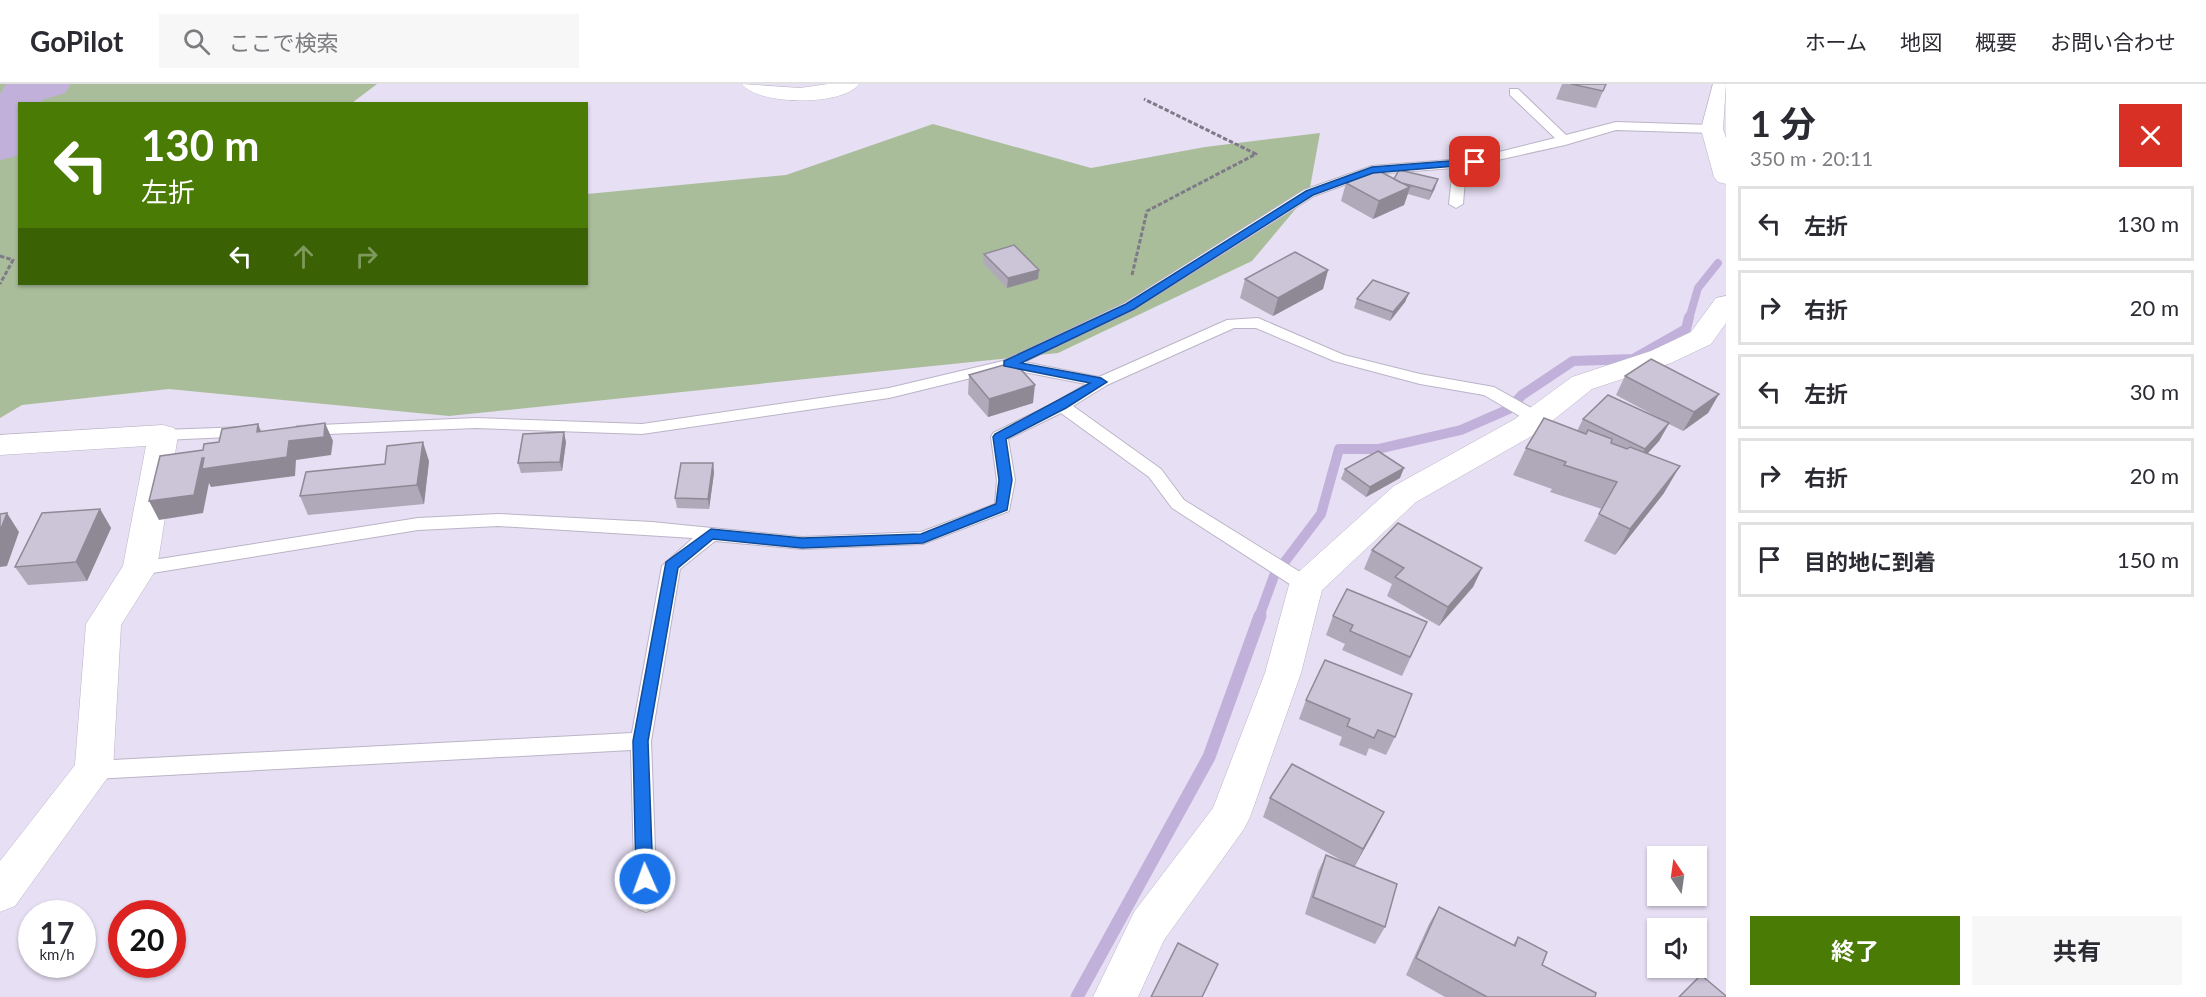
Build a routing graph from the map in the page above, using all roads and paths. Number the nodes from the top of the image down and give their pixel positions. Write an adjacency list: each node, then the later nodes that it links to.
1 (753, 84): 2 (street)
2 (848, 84)
3 (1717, 86): 6 (street)
4 (1514, 92): 7 (lane)
5 (1144, 99): 14 (path)
6 (1712, 129): 7 (lane); 9 (street)
7 (1565, 141): 8 (lane)
8 (1460, 163): 10 (lane); 14 (lane)
9 (1726, 177)
10 (1456, 204)
11 (0, 256): 12 (path)
12 (0, 284)
13 (1726, 304): 18 (street)
14 (1130, 306): 15 (lane)
15 (1008, 364): 16 (lane); 19 (lane)
16 (1101, 382): 17 (lane); 18 (lane)
17 (1062, 406): 23 (lane); 25 (lane)
18 (1536, 418): 25 (street)
19 (291, 430)
20 (267, 431): 21 (lane)
21 (163, 435): 22 (street); 24 (street)
22 (0, 445)
23 (711, 534): 24 (lane); 26 (lane)
24 (140, 568): 27 (street)
25 (1306, 585): 30 (street)
26 (640, 741): 27 (lane); 29 (lane)
27 (94, 770): 28 (street)
28 (0, 893)
29 (646, 902)
30 (1115, 997)

